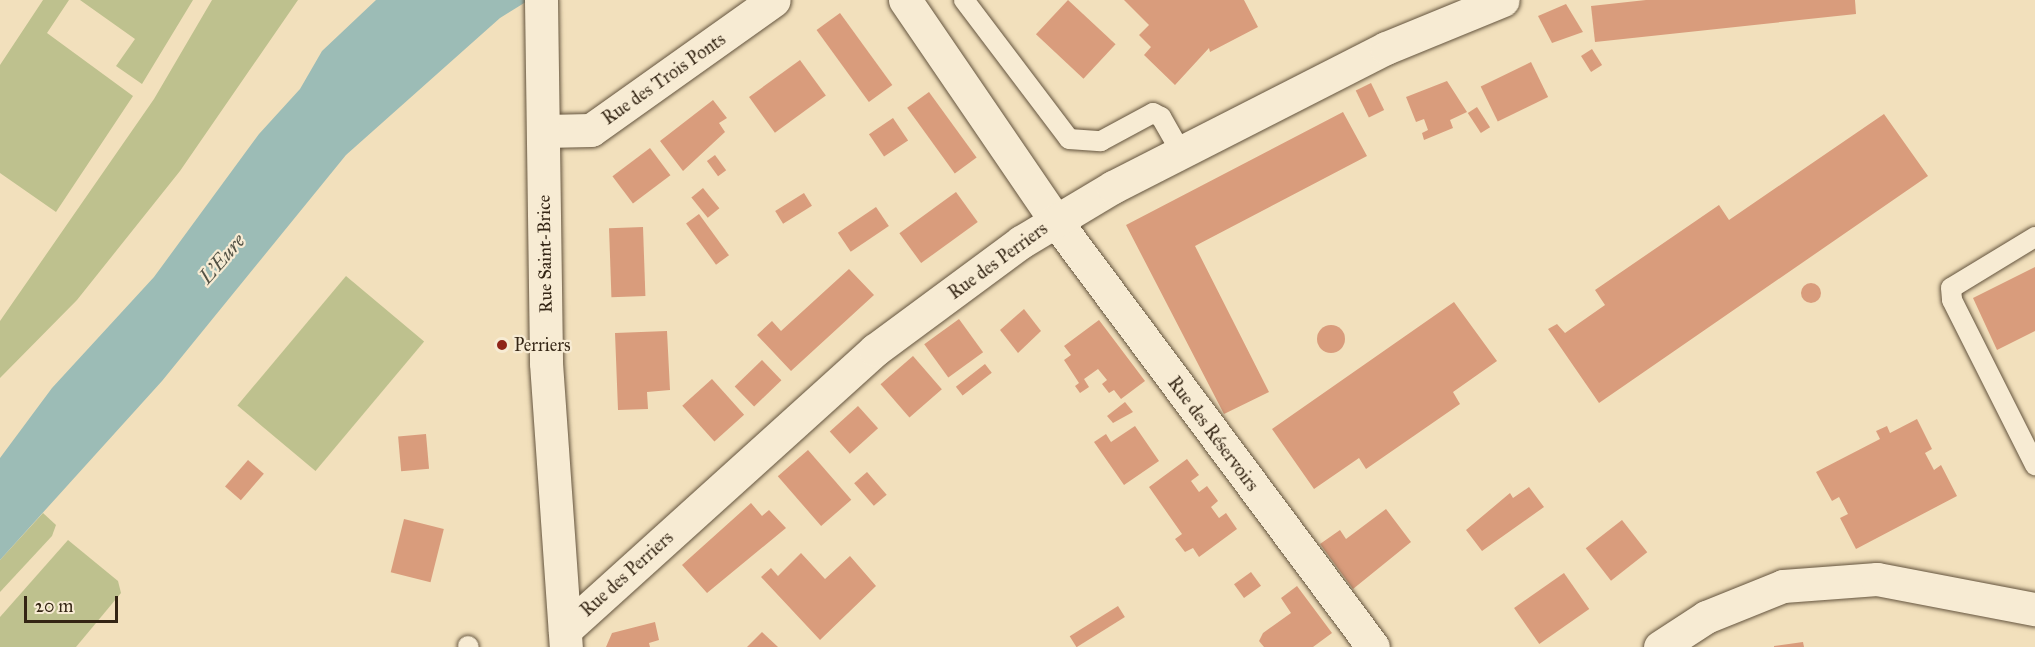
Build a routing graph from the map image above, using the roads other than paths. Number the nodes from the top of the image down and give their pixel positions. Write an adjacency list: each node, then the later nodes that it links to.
1 (774, 0): 6 (street, Rue des Trois Ponts)
2 (905, 0): 8 (street)
3 (964, 0): 7 (lane)
4 (1503, 0): 7 (street, Rue des Perriers)
5 (541, 2): 6 (street, Rue Saint-Brice)
6 (544, 131): 12 (street, Rue Saint-Brice)
7 (1182, 154): 8 (street, Rue des Perriers)
8 (1055, 220): 12 (street, Rue des Perriers); 13 (street, Rue des Réservoirs)
9 (2035, 237): 10 (lane)
10 (2035, 465)
11 (2035, 609): 14 (street)
12 (566, 638)
13 (1373, 647)
14 (1660, 647)

